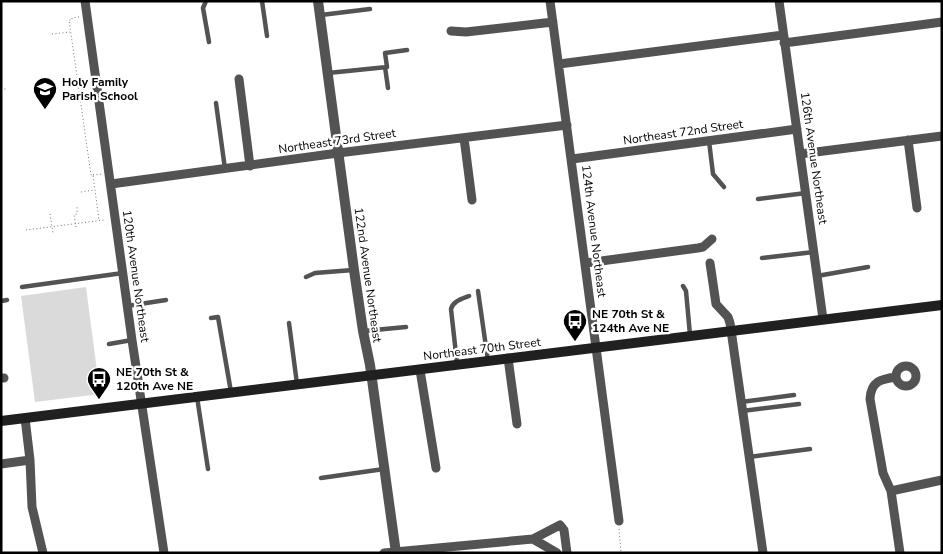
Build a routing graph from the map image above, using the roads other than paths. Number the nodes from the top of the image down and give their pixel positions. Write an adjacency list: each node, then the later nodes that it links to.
1 (85, 1): 33 (street, 120th Avenue Northeast)
2 (206, 1): 14 (lane)
3 (262, 1): 12 (lane)
4 (318, 1): 8 (street, 122nd Avenue Northeast)
5 (550, 1): 9 (street, 124th Avenue Northeast)
6 (779, 1): 13 (street, 126th Avenue Northeast)
7 (370, 9): 8 (lane)
8 (320, 15): 18 (street, 122nd Avenue Northeast)
9 (553, 22): 11 (street); 16 (street, 124th Avenue Northeast)
10 (942, 22): 13 (street)
11 (451, 31)
12 (267, 36)
13 (784, 39): 16 (street); 23 (street, 126th Avenue Northeast)
14 (209, 42)
15 (407, 50): 17 (lane)
16 (559, 64): 22 (street, 124th Avenue Northeast)
17 (385, 67): 18 (lane); 20 (lane)
18 (328, 73): 28 (street, 122nd Avenue Northeast)
19 (239, 79): 31 (street)
20 (388, 88)
21 (216, 103): 32 (lane)
22 (567, 125): 25 (street, Northeast 73rd Street); 30 (street, 124th Avenue Northeast)
23 (797, 129): 27 (street, Northeast 72nd Street); 29 (street, 126th Avenue Northeast)
24 (942, 136): 26 (street)
25 (464, 138): 28 (street, Northeast 73rd Street); 37 (street)
26 (908, 140): 29 (street); 38 (street)
27 (709, 141): 30 (street, Northeast 72nd Street); 34 (lane)
28 (338, 153): 31 (street, Northeast 73rd Street); 45 (street, 122nd Avenue Northeast)
29 (800, 154): 35 (street, 126th Avenue Northeast)
30 (572, 159): 42 (street, 124th Avenue Northeast)
31 (250, 166): 32 (street, Northeast 73rd Street)
32 (225, 169): 33 (street, Northeast 73rd Street)
33 (110, 184): 46 (street, 120th Avenue Northeast)
34 (724, 187)
35 (806, 192): 36 (lane); 40 (street, 126th Avenue Northeast)
36 (758, 199)
37 (472, 200)
38 (917, 208)
39 (712, 239): 42 (street)
40 (814, 252): 41 (lane); 47 (street, 126th Avenue Northeast)
41 (762, 258)
42 (586, 263): 65 (street, 124th Avenue Northeast)
43 (710, 263): 61 (street)
44 (868, 267): 47 (lane)
45 (354, 270): 48 (lane); 60 (street, 122nd Avenue Northeast)
46 (123, 273): 50 (lane); 55 (street, 120th Avenue Northeast)
47 (817, 276): 57 (street, 126th Avenue Northeast)
48 (306, 277)
49 (683, 286): 62 (lane)
50 (22, 287)
51 (478, 291): 67 (lane)
52 (469, 296): 68 (lane)
53 (166, 300): 55 (lane)
54 (942, 305): 57 (main road, Northeast 70th Street)
55 (127, 306): 63 (street, 120th Avenue Northeast)
56 (211, 318): 73 (lane)
57 (823, 319): 61 (main road, Northeast 70th Street)
58 (290, 323): 72 (lane)
59 (406, 327): 60 (lane)
60 (363, 331): 70 (street, 122nd Avenue Northeast)
61 (732, 331): 62 (main road, Northeast 70th Street); 78 (street)
62 (690, 336): 65 (main road, Northeast 70th Street)
63 (132, 340): 64 (lane); 76 (street, 120th Avenue Northeast)
64 (109, 344)
65 (596, 348): 66 (main road, Northeast 70th Street); 92 (street, 124th Avenue Northeast)
66 (508, 358): 67 (main road, Northeast 70th Street); 81 (street)
67 (488, 361): 68 (main road, Northeast 70th Street)
68 (458, 365): 69 (main road, Northeast 70th Street)
69 (420, 370): 70 (main road, Northeast 70th Street); 86 (street)
70 (371, 375): 72 (main road, Northeast 70th Street); 88 (street, 122nd Avenue Northeast)
71 (896, 377): 91 (street)
72 (297, 385): 73 (main road, Northeast 70th Street)
73 (231, 393): 75 (main road, Northeast 70th Street)
74 (794, 395): 78 (lane)
75 (197, 398): 76 (main road, Northeast 70th Street); 87 (lane)
76 (142, 403): 79 (main road, Northeast 70th Street); 98 (street, 120th Avenue Northeast)
77 (799, 404): 78 (lane)
78 (742, 407): 83 (street)
79 (25, 418): 80 (main road, Northeast 70th Street); 84 (street)
80 (1, 421)
81 (518, 424)
82 (810, 449): 83 (lane)
83 (749, 457): 102 (street)
84 (30, 460): 85 (street); 97 (street)
85 (1, 464)
86 (436, 468)
87 (208, 469)
88 (384, 469): 89 (lane); 96 (street, 122nd Avenue Northeast)
89 (320, 478)
90 (942, 480): 91 (street)
91 (891, 491): 103 (street)
92 (619, 521)
93 (533, 539): 94 (street); 100 (street); 101 (street)
94 (473, 548): 95 (street)
95 (447, 550): 96 (street)
96 (396, 552): 99 (street)
97 (43, 553)
98 (164, 553)
99 (384, 553)
100 (557, 553)
101 (567, 553)
102 (763, 553)
103 (900, 553)

